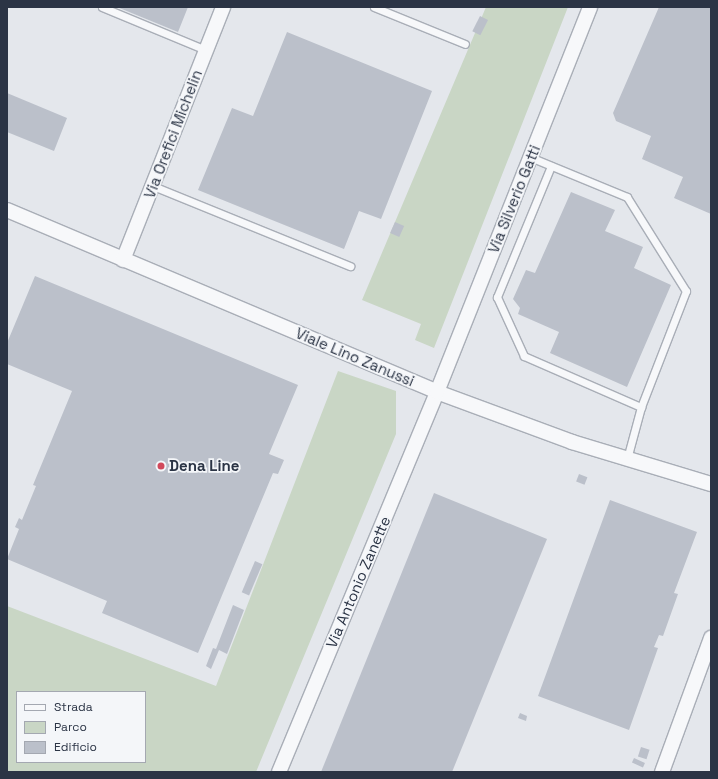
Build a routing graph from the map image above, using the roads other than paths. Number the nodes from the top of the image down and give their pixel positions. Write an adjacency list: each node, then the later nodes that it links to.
1 (102, 7): 6 (lane)
2 (222, 7): 6 (street, Via Orefici Michelin)
3 (374, 7): 5 (lane)
4 (590, 7): 7 (street, Via Silverio Gatti)
5 (465, 44)
6 (206, 50): 9 (street, Via Orefici Michelin)
7 (530, 157): 8 (lane); 13 (street, Via Silverio Gatti)
8 (551, 166): 14 (lane); 14 (lane)
9 (153, 186): 11 (street, Via Orefici Michelin); 12 (lane)
10 (7, 210): 11 (street, Viale Lino Zanussi)
11 (123, 260): 13 (street, Viale Lino Zanussi)
12 (350, 266)
13 (437, 392): 15 (street, Viale Lino Zanussi); 18 (street, Via Antonio Zanette)
14 (641, 407): 15 (lane)
15 (626, 459): 16 (street, Viale Lino Zanussi)
16 (711, 484)
17 (711, 638): 19 (street)
18 (279, 772)
19 (662, 772)

